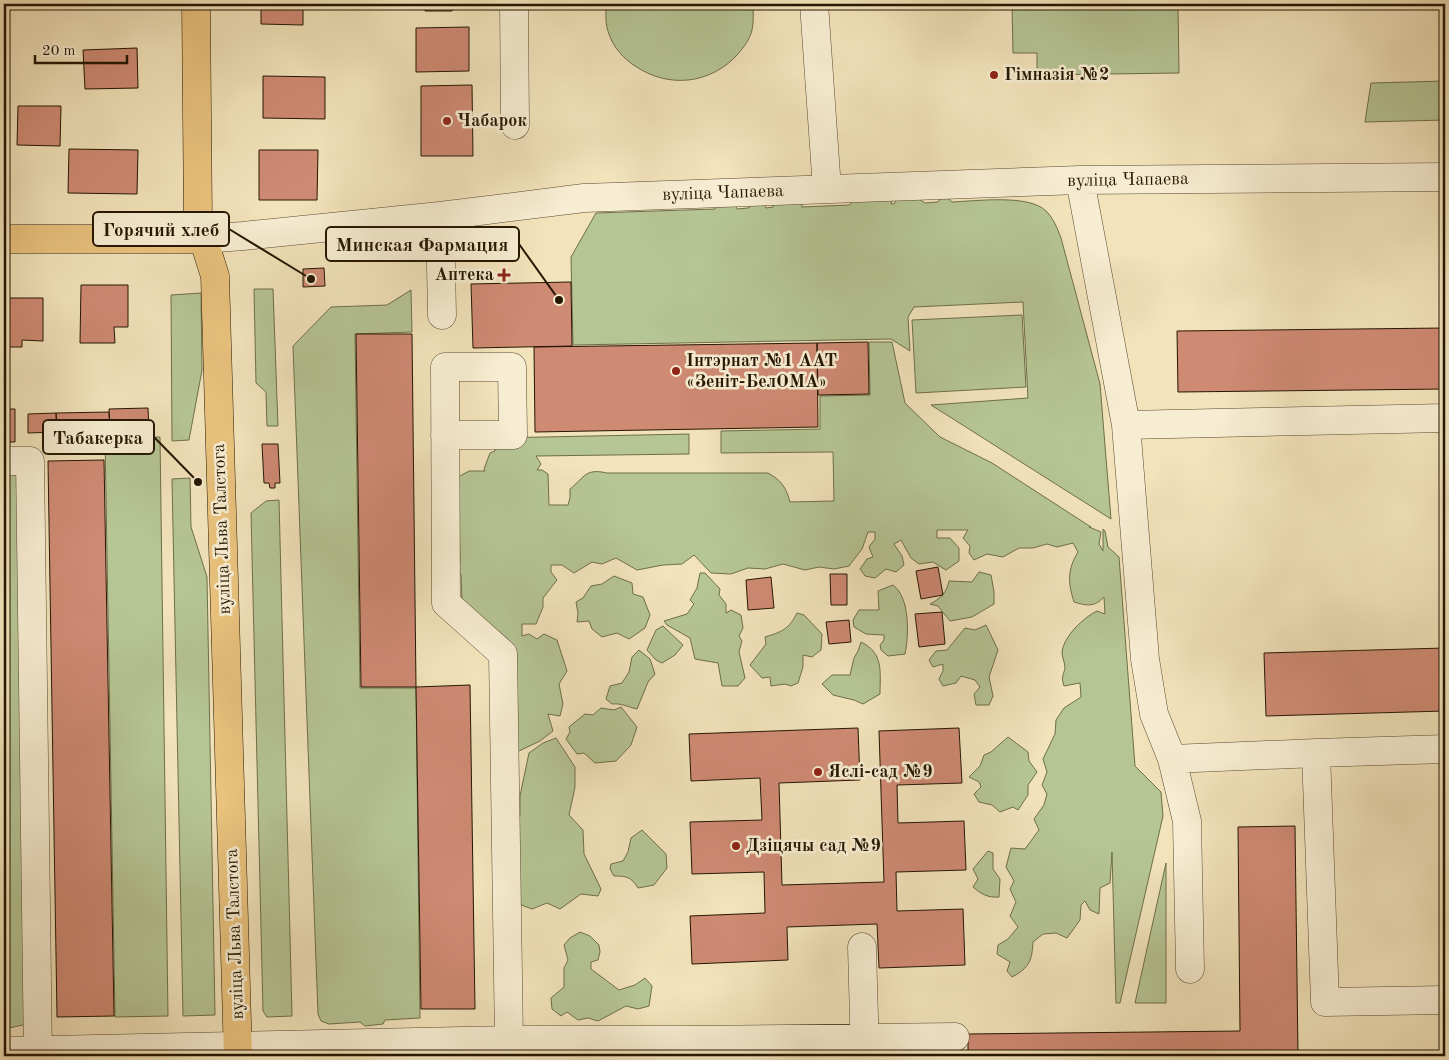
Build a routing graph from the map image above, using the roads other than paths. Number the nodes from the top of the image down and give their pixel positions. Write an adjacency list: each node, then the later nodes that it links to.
1 (196, 4): 10 (main road, вуліца Льва Талстога)
2 (514, 4): 4 (street)
3 (814, 4): 7 (street)
4 (515, 125)
5 (1445, 177): 6 (street, вуліца Чапаева)
6 (1080, 180): 7 (street, вуліца Чапаева); 13 (street)
7 (827, 189): 8 (street, вуліца Чапаева)
8 (440, 216): 10 (street, вуліца Чапаева); 11 (street)
9 (4, 238): 10 (main road, вуліца Чапаева)
10 (204, 238): 28 (main road, вуліца Льва Талстога)
11 (442, 315)
12 (1445, 418): 13 (street)
13 (1126, 425): 18 (street)
14 (444, 435): 23 (street)
15 (4, 461): 29 (street)
16 (1445, 749): 17 (street)
17 (1316, 753): 18 (street); 21 (street)
18 (1172, 759): 20 (street)
19 (862, 948): 24 (street)
20 (1190, 969)
21 (1445, 1000)
22 (955, 1036): 24 (street)
23 (509, 1040): 25 (street); 26 (street)
24 (865, 1047): 25 (street)
25 (691, 1048)
26 (445, 1049): 28 (street)
27 (4, 1050): 29 (street)
28 (238, 1051): 29 (street)
29 (38, 1053)

